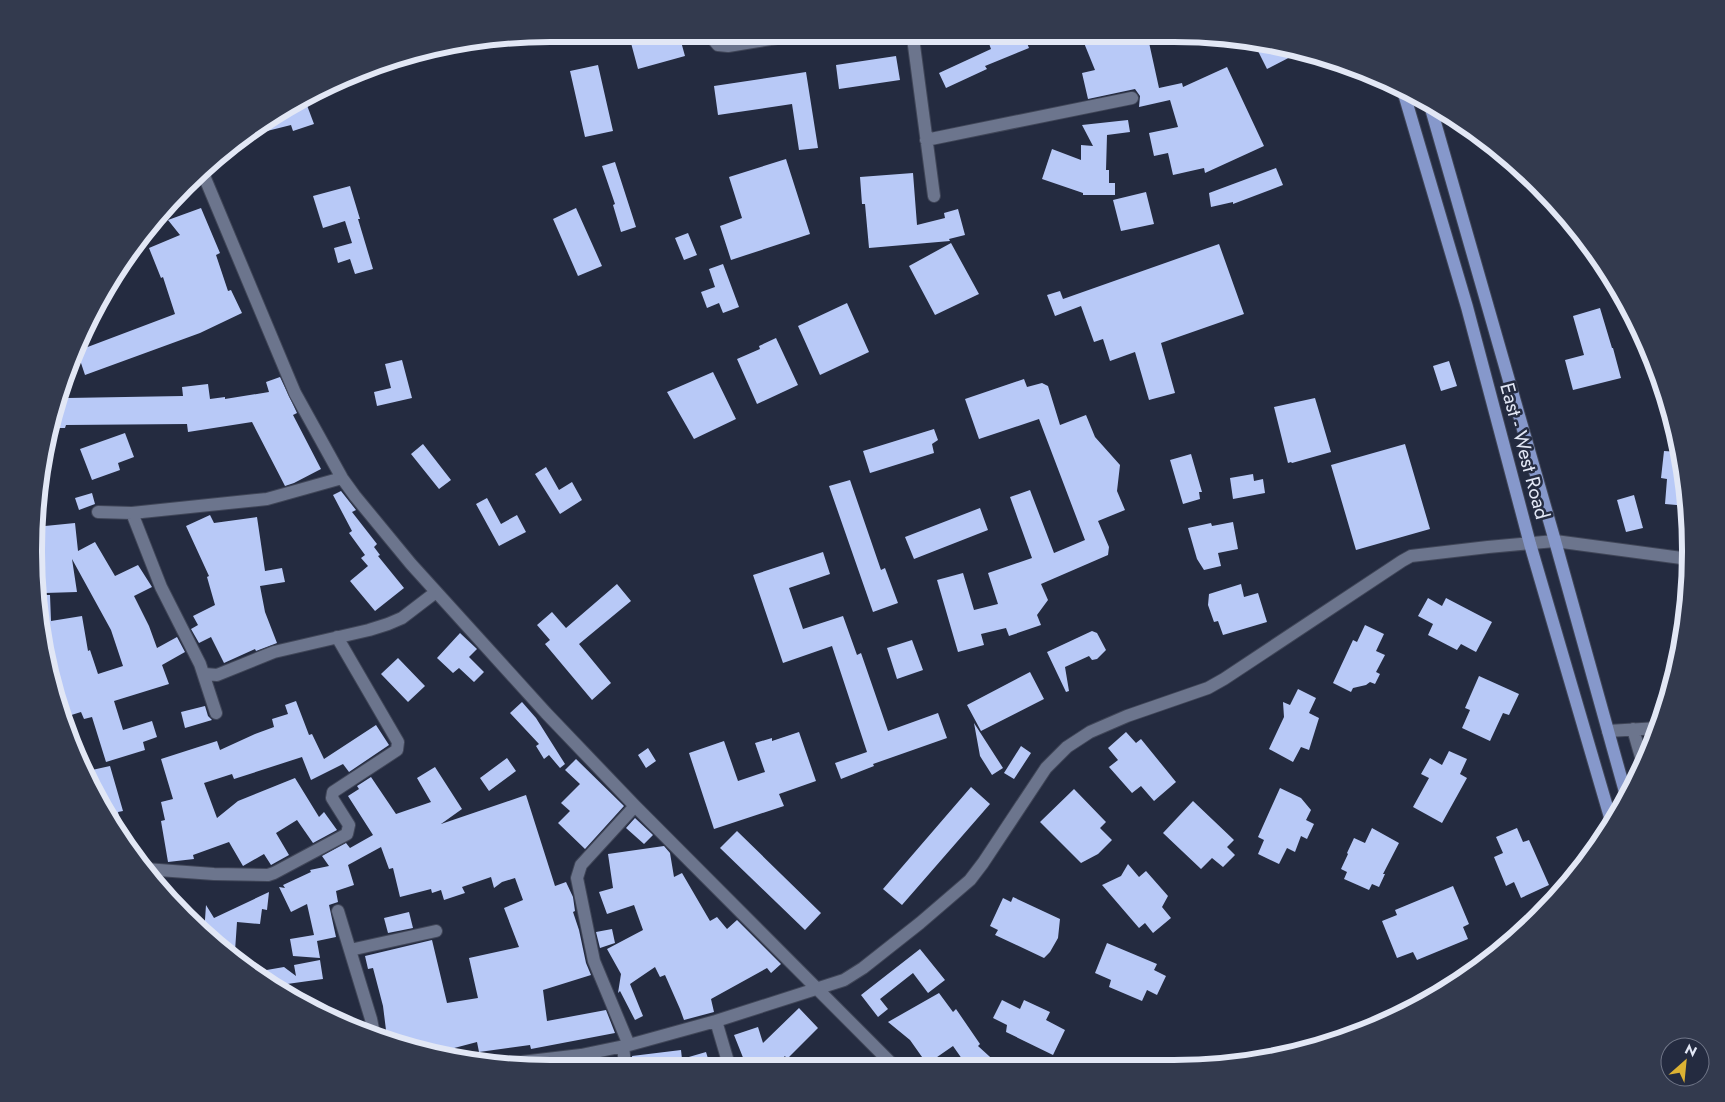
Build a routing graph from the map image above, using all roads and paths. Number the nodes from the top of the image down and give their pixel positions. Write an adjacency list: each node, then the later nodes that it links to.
1 (715, 42): 2 (street)
2 (752, 42)
3 (914, 42): 7 (street)
4 (1132, 98): 7 (street)
5 (1405, 99): 14 (main road, East - West Road)
6 (1432, 114): 13 (main road, East - West Road)
7 (926, 140): 9 (street)
8 (205, 179): 10 (street)
9 (934, 196)
10 (342, 478): 12 (street); 16 (street)
11 (98, 512): 12 (street)
12 (132, 513): 18 (street)
13 (1555, 541): 14 (street); 15 (street); 22 (main road, East - West Road)
14 (1530, 544): 26 (main road, East - West Road); 31 (street)
15 (1682, 558)
16 (436, 592): 17 (street); 25 (street)
17 (337, 637): 18 (street); 27 (street)
18 (205, 674): 19 (street)
19 (216, 713)
20 (1651, 728): 21 (street)
21 (1633, 729): 22 (street); 23 (street)
22 (1608, 731): 24 (main road, East - West Road)
23 (1640, 754)
24 (1624, 787)
25 (635, 806): 31 (street); 34 (street)
26 (1609, 814)
27 (155, 870)
28 (338, 910): 30 (street)
29 (436, 932): 30 (street)
30 (350, 950): 33 (street)
31 (817, 989): 32 (street); 39 (street)
32 (716, 1021): 34 (street); 38 (street)
33 (372, 1027)
34 (626, 1046): 35 (street); 37 (street)
35 (581, 1059): 36 (street)
36 (566, 1060)
37 (625, 1060)
38 (728, 1060)
39 (888, 1060)

